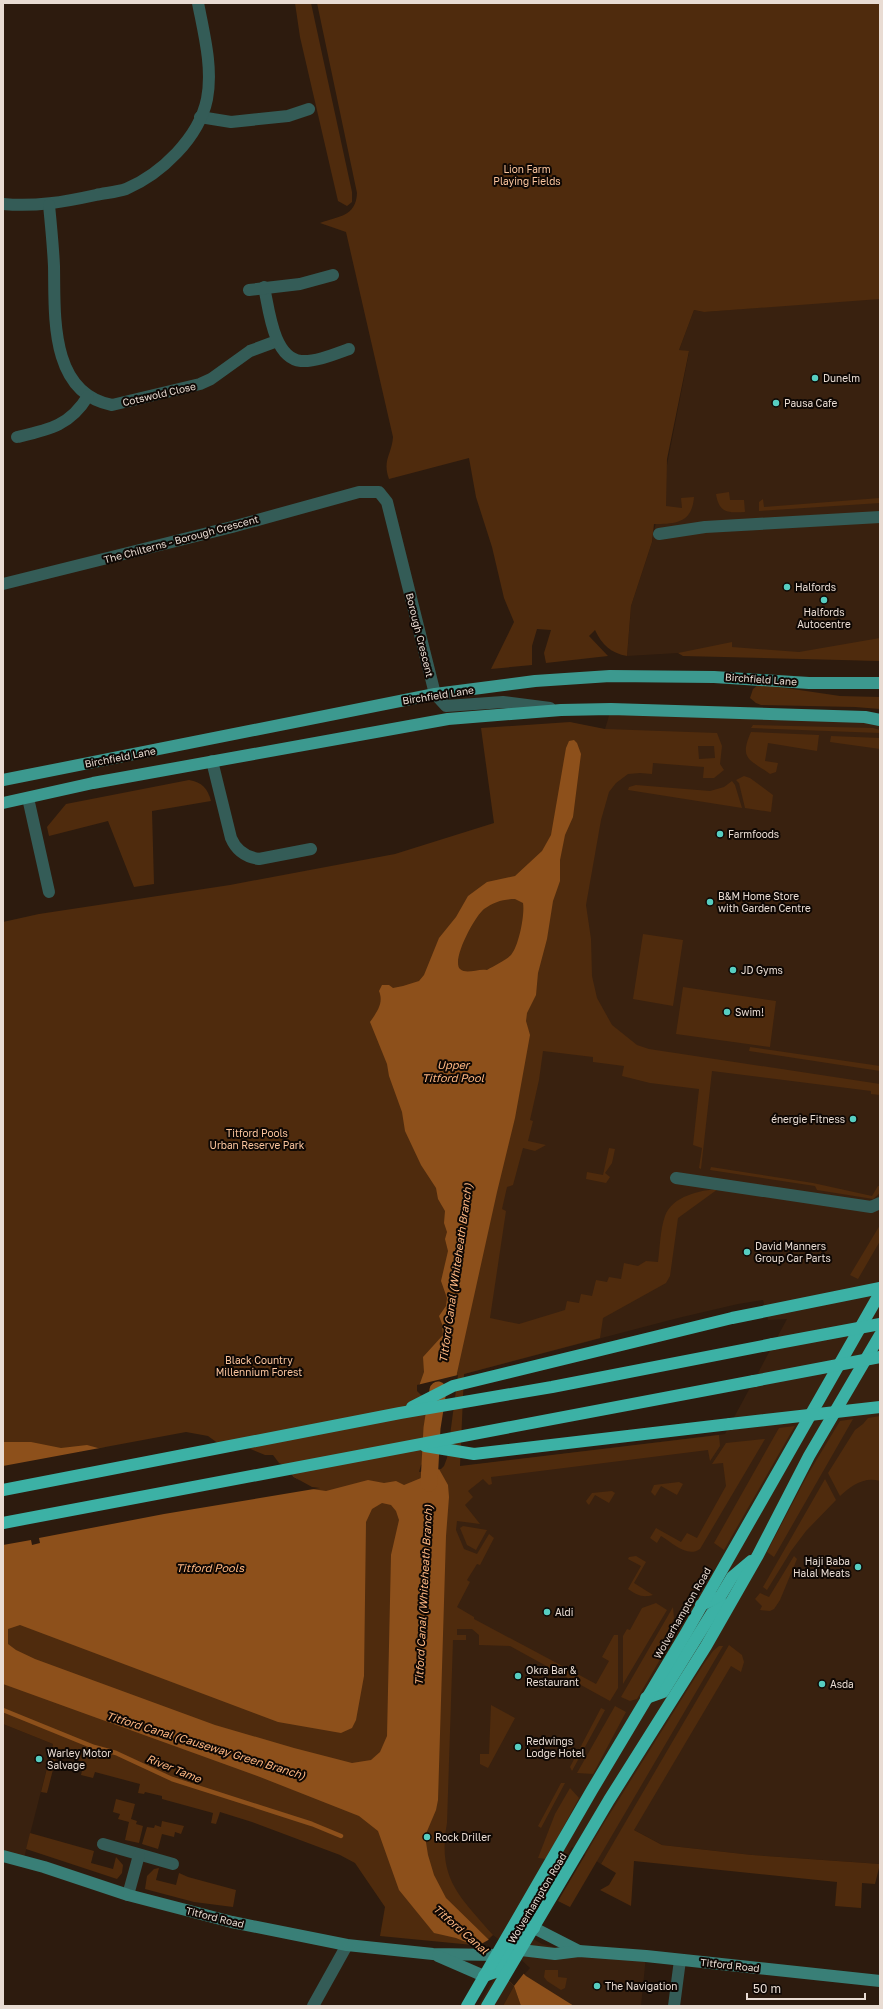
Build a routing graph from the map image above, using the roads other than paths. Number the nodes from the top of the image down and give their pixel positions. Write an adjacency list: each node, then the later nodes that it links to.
1 (198, 3): 3 (street)
2 (310, 109): 3 (street)
3 (200, 117): 5 (street)
4 (3, 204): 5 (street)
5 (49, 205): 11 (street, Cotswold Close)
6 (333, 275): 7 (street)
7 (270, 287): 8 (street); 9 (street)
8 (249, 290)
9 (276, 341): 10 (street); 11 (street, Cotswold Close)
10 (349, 350)
11 (88, 396): 12 (street)
12 (17, 437)
13 (359, 492): 16 (street, The Chilterns - Borough Crescent); 18 (street, Borough Crescent)
14 (880, 517): 15 (street)
15 (659, 534)
16 (3, 584)
17 (880, 683): 18 (main road, Birchfield Lane)
18 (435, 694): 19 (street); 22 (main road, Birchfield Lane)
19 (561, 710): 20 (main road, Birchfield Lane); 21 (main road, Birchfield Lane)
20 (880, 720)
21 (212, 761): 23 (main road, Birchfield Lane); 25 (street)
22 (3, 780)
23 (28, 798): 24 (main road, Birchfield Lane); 26 (street)
24 (3, 803)
25 (311, 848)
26 (49, 892)
27 (676, 1178): 28 (street)
28 (880, 1203)
29 (880, 1288): 35 (highway)
30 (880, 1293): 41 (highway, Wolverhampton Road)
31 (880, 1324): 35 (highway, bridge)
32 (880, 1335): 39 (highway, Wolverhampton Road)
33 (880, 1357): 36 (highway, bridge)
34 (880, 1407): 36 (highway, bridge)
35 (400, 1413): 37 (highway)
36 (418, 1444): 38 (highway)
37 (3, 1490)
38 (3, 1523)
39 (758, 1555): 40 (highway, Wolverhampton Road); 41 (highway)
40 (729, 1604): 42 (highway); 48 (highway, Wolverhampton Road)
41 (701, 1605): 42 (highway, Wolverhampton Road)
42 (646, 1698): 49 (highway, Wolverhampton Road)
43 (103, 1844): 44 (street)
44 (139, 1855): 46 (street); 47 (street)
45 (3, 1856): 47 (street, Titford Road)
46 (173, 1864)
47 (128, 1895): 50 (street, Titford Road)
48 (534, 1928): 49 (highway); 51 (street, Titford Road); 52 (highway, Wolverhampton Road)
49 (516, 1931): 52 (street); 55 (highway, Wolverhampton Road)
50 (347, 1944): 53 (street, Titford Road); 58 (street)
51 (579, 1951): 52 (street, Titford Road); 54 (street, Titford Road)
52 (518, 1953): 55 (highway, Wolverhampton Road)
53 (433, 1954): 55 (street, Titford Road); 56 (street, Titford Road)
54 (680, 1960): 57 (street, Titford Road); 61 (street)
55 (498, 1967): 56 (highway); 60 (highway)
56 (484, 1976): 59 (highway)
57 (880, 1981)
58 (313, 2006)
59 (467, 2006)
60 (487, 2006)
61 (674, 2006)

